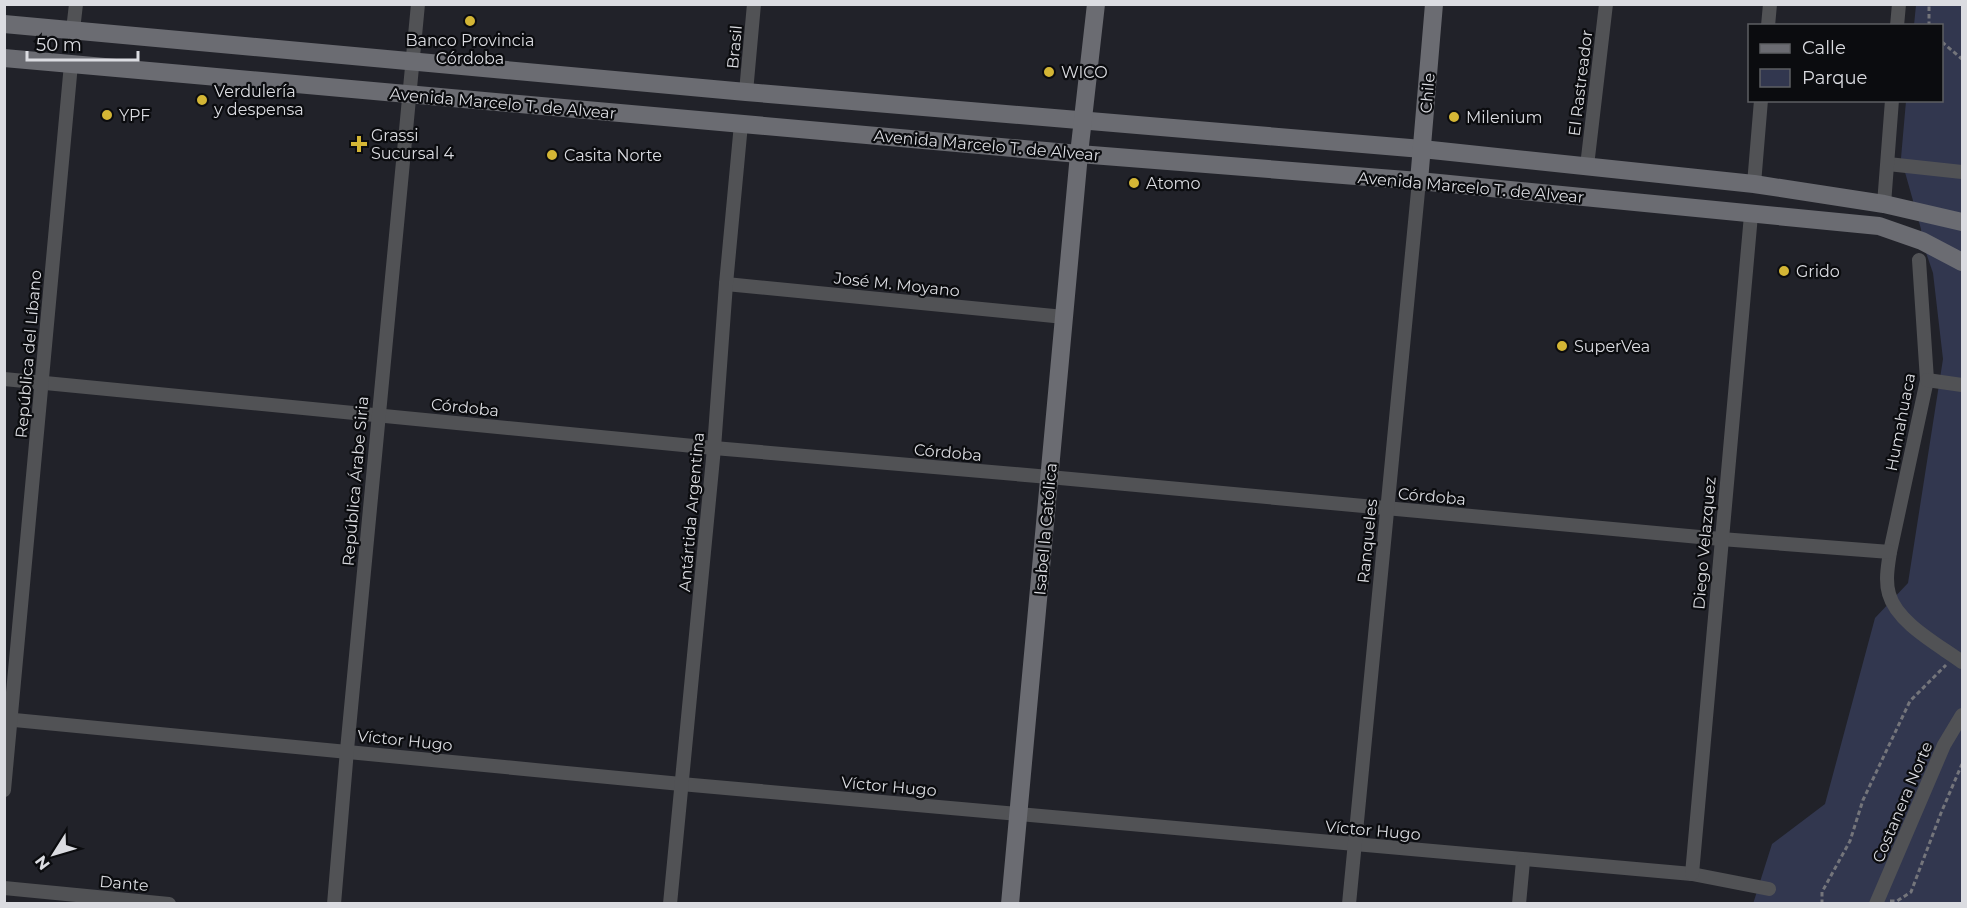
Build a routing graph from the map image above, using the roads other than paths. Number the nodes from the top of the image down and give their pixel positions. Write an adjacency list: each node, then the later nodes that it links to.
1 (76, 4): 12 (street)
2 (418, 4): 14 (street, República Árabe Siria)
3 (754, 4): 16 (street, Brasil)
4 (1096, 4): 20 (main road, Isabel la Católica)
5 (1434, 4): 22 (main road, Chile)
6 (1605, 4): 25 (street, El Rastreador)
7 (1770, 4): 10 (street)
8 (1899, 4): 11 (street)
9 (4, 24): 12 (main road, Avenida Marcelo T. de Alvear)
10 (1768, 24)
11 (1897, 24)
12 (73, 30): 14 (main road, Avenida Marcelo T. de Alvear)
13 (4, 58): 15 (main road, Avenida Marcelo T. de Alvear)
14 (412, 61): 16 (main road, Avenida Marcelo T. de Alvear); 17 (street, República Árabe Siria)
15 (71, 64): 17 (main road, Avenida Marcelo T. de Alvear); 38 (street, República del Líbano)
16 (746, 92): 20 (main road, Avenida Marcelo T. de Alvear)
17 (409, 95): 21 (main road, Avenida Marcelo T. de Alvear); 40 (street, República Árabe Siria)
18 (1761, 102): 28 (street)
19 (1892, 102): 24 (street)
20 (1083, 120): 22 (main road, Avenida Marcelo T. de Alvear); 23 (main road, Isabel la Católica)
21 (741, 124): 23 (main road, Avenida Marcelo T. de Alvear); 34 (street, Antártida Argentina)
22 (1422, 149): 25 (main road, Avenida Marcelo T. de Alvear); 27 (main road, Chile)
23 (1079, 154): 27 (main road, Avenida Marcelo T. de Alvear); 35 (main road, Isabel la Católica)
24 (1888, 164): 26 (street); 29 (street)
25 (1587, 166): 28 (main road, Avenida Marcelo T. de Alvear)
26 (1962, 172)
27 (1419, 181): 30 (main road, Avenida Marcelo T. de Alvear); 43 (street, Ranqueles)
28 (1754, 184): 29 (main road, Avenida Marcelo T. de Alvear)
29 (1884, 204): 31 (main road, Avenida Marcelo T. de Alvear)
30 (1751, 214): 33 (main road, Avenida Marcelo T. de Alvear); 44 (street, Diego Velazquez)
31 (1962, 222)
32 (1918, 260): 37 (street, Humahuaca)
33 (1962, 262)
34 (726, 284): 35 (street, José M. Moyano); 41 (street, Antártida Argentina)
35 (1064, 317): 42 (main road, Isabel la Católica)
36 (4, 379): 38 (street, Córdoba)
37 (1927, 380): 39 (street); 45 (street, Humahuaca)
38 (41, 382): 40 (street, Córdoba); 48 (street, República del Líbano)
39 (1962, 385)
40 (378, 415): 41 (street, Córdoba); 49 (street, República Árabe Siria)
41 (714, 448): 42 (street, Córdoba); 50 (street, Antártida Argentina)
42 (1049, 477): 43 (street, Córdoba); 52 (main road, Isabel la Católica)
43 (1387, 508): 44 (street, Córdoba); 53 (street, Ranqueles)
44 (1720, 539): 45 (street, Córdoba); 55 (street, Diego Velazquez)
45 (1890, 552): 46 (street, Humahuaca)
46 (1959, 659)
47 (1962, 715): 58 (street, Costanera Norte)
48 (8, 719): 49 (street, Víctor Hugo); 51 (street, República del Líbano)
49 (347, 750): 50 (street, Víctor Hugo); 60 (street, República Árabe Siria)
50 (681, 784): 52 (street, Víctor Hugo); 61 (street, Antártida Argentina)
51 (4, 790)
52 (1018, 814): 53 (street, Víctor Hugo); 62 (main road, Isabel la Católica)
53 (1353, 845): 54 (street, Víctor Hugo); 63 (street, Ranqueles)
54 (1523, 861): 55 (street, Víctor Hugo); 64 (street)
55 (1692, 874): 57 (street, Víctor Hugo)
56 (4, 888): 59 (street, Dante)
57 (1769, 889)
58 (1877, 902)
59 (169, 903)
60 (334, 903)
61 (670, 903)
62 (1010, 903)
63 (1349, 903)
64 (1519, 903)

